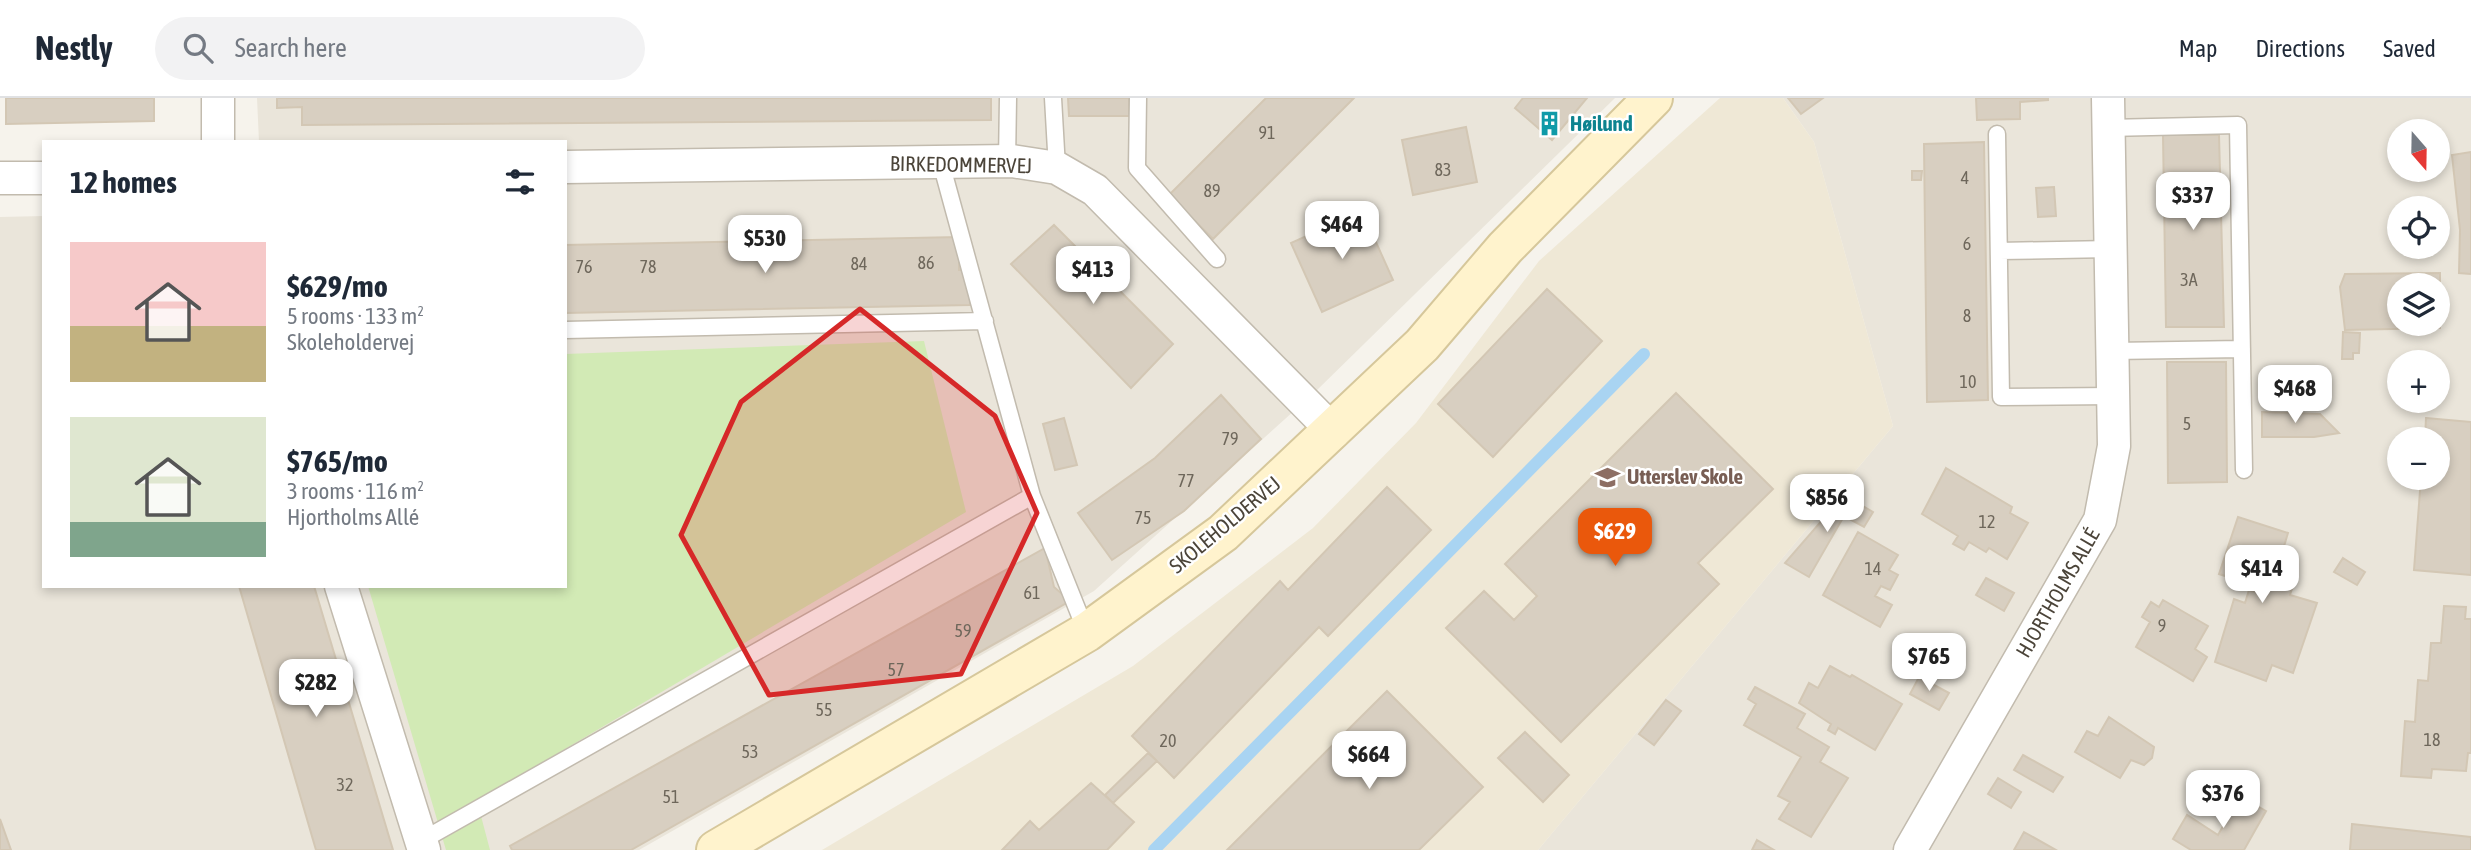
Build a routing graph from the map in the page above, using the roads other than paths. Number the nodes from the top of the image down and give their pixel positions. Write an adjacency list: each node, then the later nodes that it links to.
1 (218, 98): 8 (street)
2 (1008, 98): 9 (lane)
3 (1053, 98): 12 (lane)
4 (1138, 98): 17 (lane)
5 (1653, 98): 23 (street, SKOLEHOLDERVEJ)
6 (2108, 113): 15 (street, HJORTHOLMS ALLÉ); 20 (lane)
7 (1997, 134): 16 (lane)
8 (218, 140)
9 (1007, 162): 10 (street, BIRKEDOMMERVEJ); 12 (street, BIRKEDOMMERVEJ)
10 (942, 163): 11 (street, BIRKEDOMMERVEJ); 18 (lane)
11 (567, 167)
12 (1057, 168): 23 (street, BIRKEDOMMERVEJ)
13 (0, 178): 14 (street)
14 (42, 178)
15 (2110, 249): 16 (lane); 21 (street, HJORTHOLMS ALLÉ)
16 (1999, 251): 22 (lane)
17 (1217, 259)
18 (985, 321): 19 (lane); 25 (lane)
19 (567, 331)
20 (2242, 349): 21 (lane); 24 (lane)
21 (2113, 351): 22 (street, HJORTHOLMS ALLÉ)
22 (2113, 396): 30 (street, HJORTHOLMS ALLÉ)
23 (1334, 432): 27 (street, SKOLEHOLDERVEJ)
24 (2244, 470)
25 (1032, 496): 27 (lane); 28 (lane)
26 (342, 588): 28 (street)
27 (1087, 632): 29 (street, SKOLEHOLDERVEJ)
28 (423, 846)
29 (716, 850)
30 (1910, 850)

